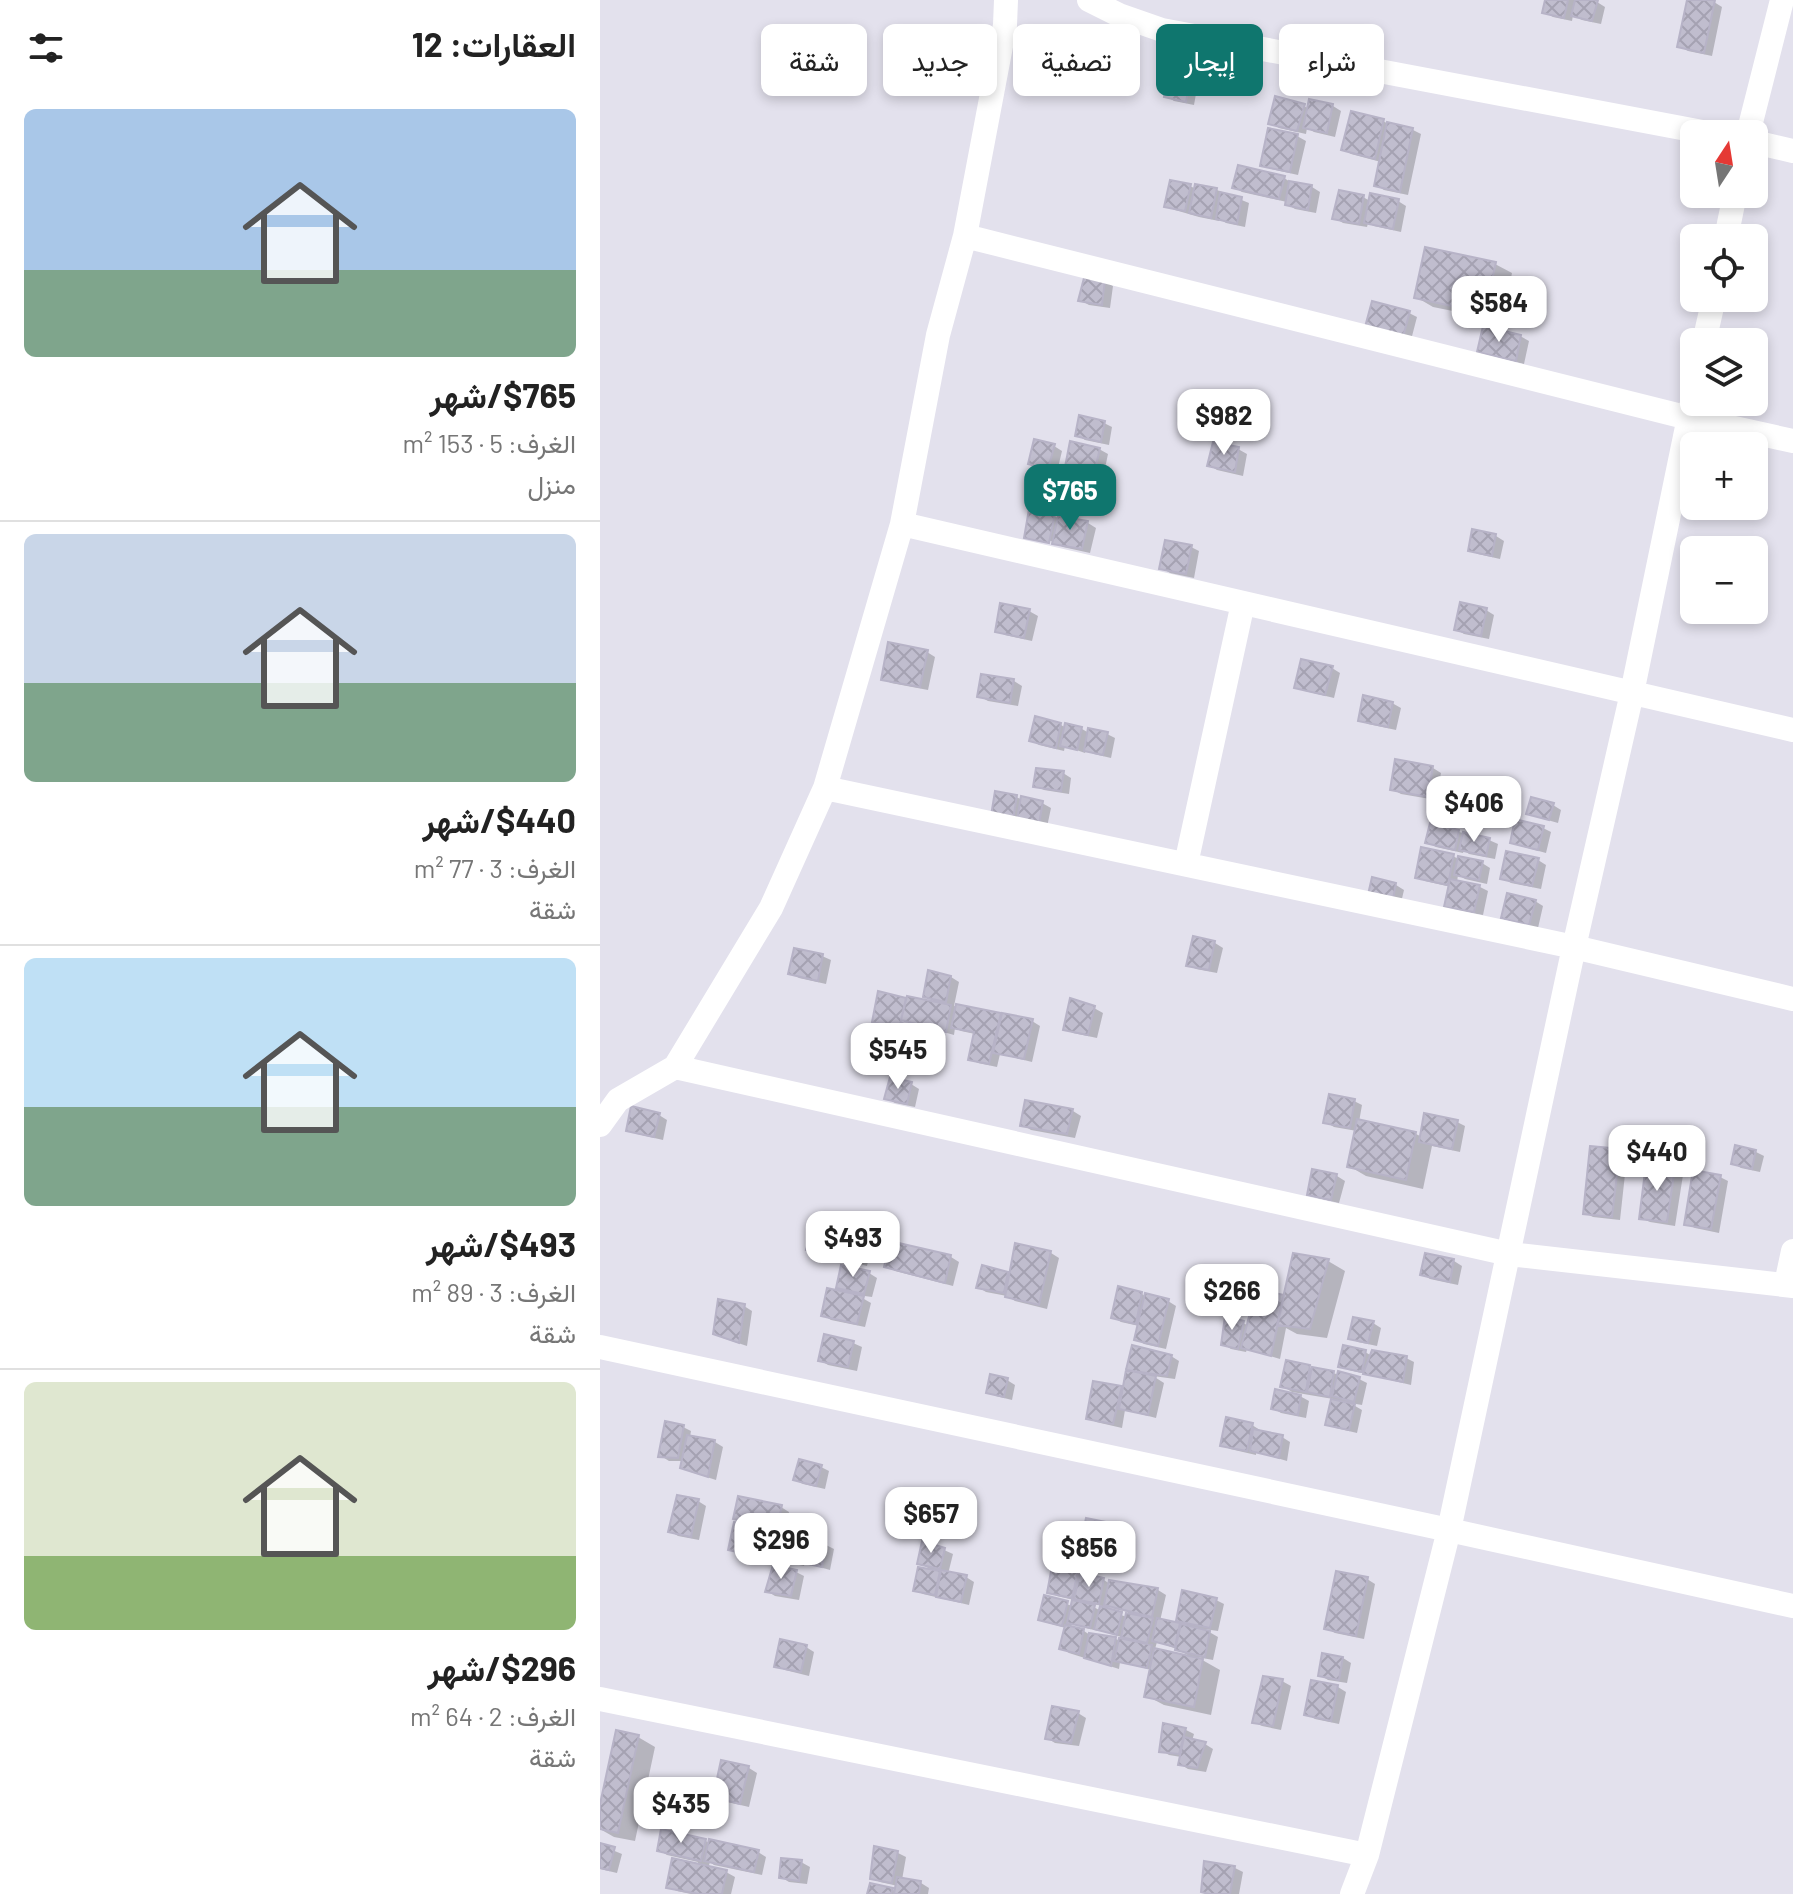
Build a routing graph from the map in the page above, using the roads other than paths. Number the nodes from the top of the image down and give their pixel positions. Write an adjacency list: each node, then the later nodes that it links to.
1 (1006, 0): 8 (street)
2 (1089, 0): 5 (street)
3 (1782, 0): 4 (street)
4 (1752, 120)
5 (1680, 128)
6 (1768, 145): 7 (street)
7 (1793, 151)
8 (965, 236): 9 (street); 11 (street)
9 (1689, 418): 10 (street); 13 (street)
10 (1793, 441)
11 (902, 524): 12 (street); 15 (street)
12 (1243, 603): 13 (street); 16 (street)
13 (1632, 693): 14 (street); 17 (street)
14 (1793, 730)
15 (825, 788): 16 (street); 19 (street)
16 (1186, 864): 17 (street)
17 (1574, 947): 18 (street); 22 (street)
18 (1793, 999)
19 (675, 1067): 20 (street); 22 (street)
20 (600, 1125)
21 (1793, 1251): 23 (street)
22 (1509, 1254): 23 (street); 25 (street)
23 (1789, 1285)
24 (600, 1347): 25 (street)
25 (1449, 1530): 26 (street); 28 (street)
26 (1793, 1606)
27 (600, 1699): 28 (street)
28 (1367, 1855): 29 (street)
29 (1352, 1894)

